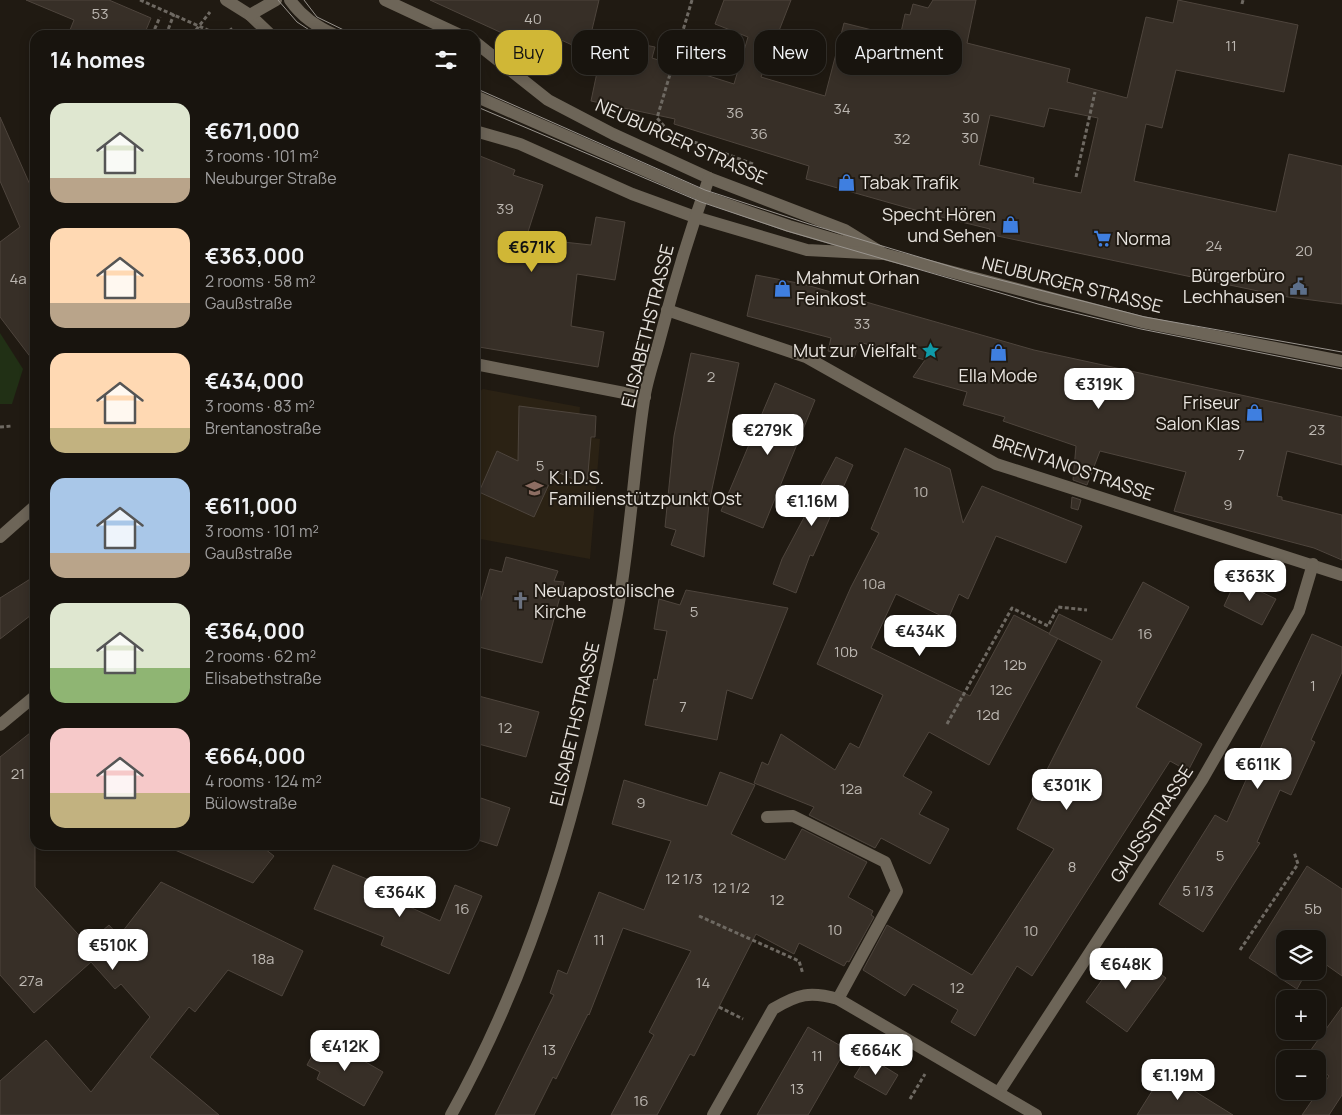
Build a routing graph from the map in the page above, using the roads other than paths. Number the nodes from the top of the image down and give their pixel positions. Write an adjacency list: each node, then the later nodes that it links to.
1 (245, 0): 6 (street)
2 (276, 0): 6 (street)
3 (290, 0): 8 (street)
4 (385, 0): 9 (street)
5 (220, 3): 6 (street)
6 (250, 15): 7 (street)
7 (266, 30)
8 (324, 30)
9 (449, 30)
10 (480, 46): 13 (street, NEUBURGER STRASSE)
11 (480, 98): 14 (street)
12 (480, 132): 15 (street, NEUBURGER STRASSE)
13 (709, 178): 14 (street, ELISABETHSTRASSE); 16 (street, NEUBURGER STRASSE)
14 (703, 196): 15 (street, ELISABETHSTRASSE); 16 (street)
15 (695, 217): 16 (street, NEUBURGER STRASSE); 17 (street, ELISABETHSTRASSE)
16 (884, 254): 18 (street, NEUBURGER STRASSE)
17 (667, 310): 20 (street, ELISABETHSTRASSE); 23 (street, BRENTANOSTRASSE)
18 (1342, 361)
19 (480, 365): 20 (street)
20 (645, 397): 30 (street, ELISABETHSTRASSE)
21 (30, 510): 22 (street)
22 (0, 537)
23 (1313, 564): 24 (street, BRENTANOSTRASSE); 29 (street, GAUSSSTRASSE)
24 (1342, 575)
25 (30, 700): 26 (street)
26 (1, 722)
27 (767, 817): 28 (street)
28 (838, 999): 29 (street); 31 (street)
29 (999, 1092): 32 (street)
30 (451, 1115)
31 (712, 1115)
32 (1036, 1115)

